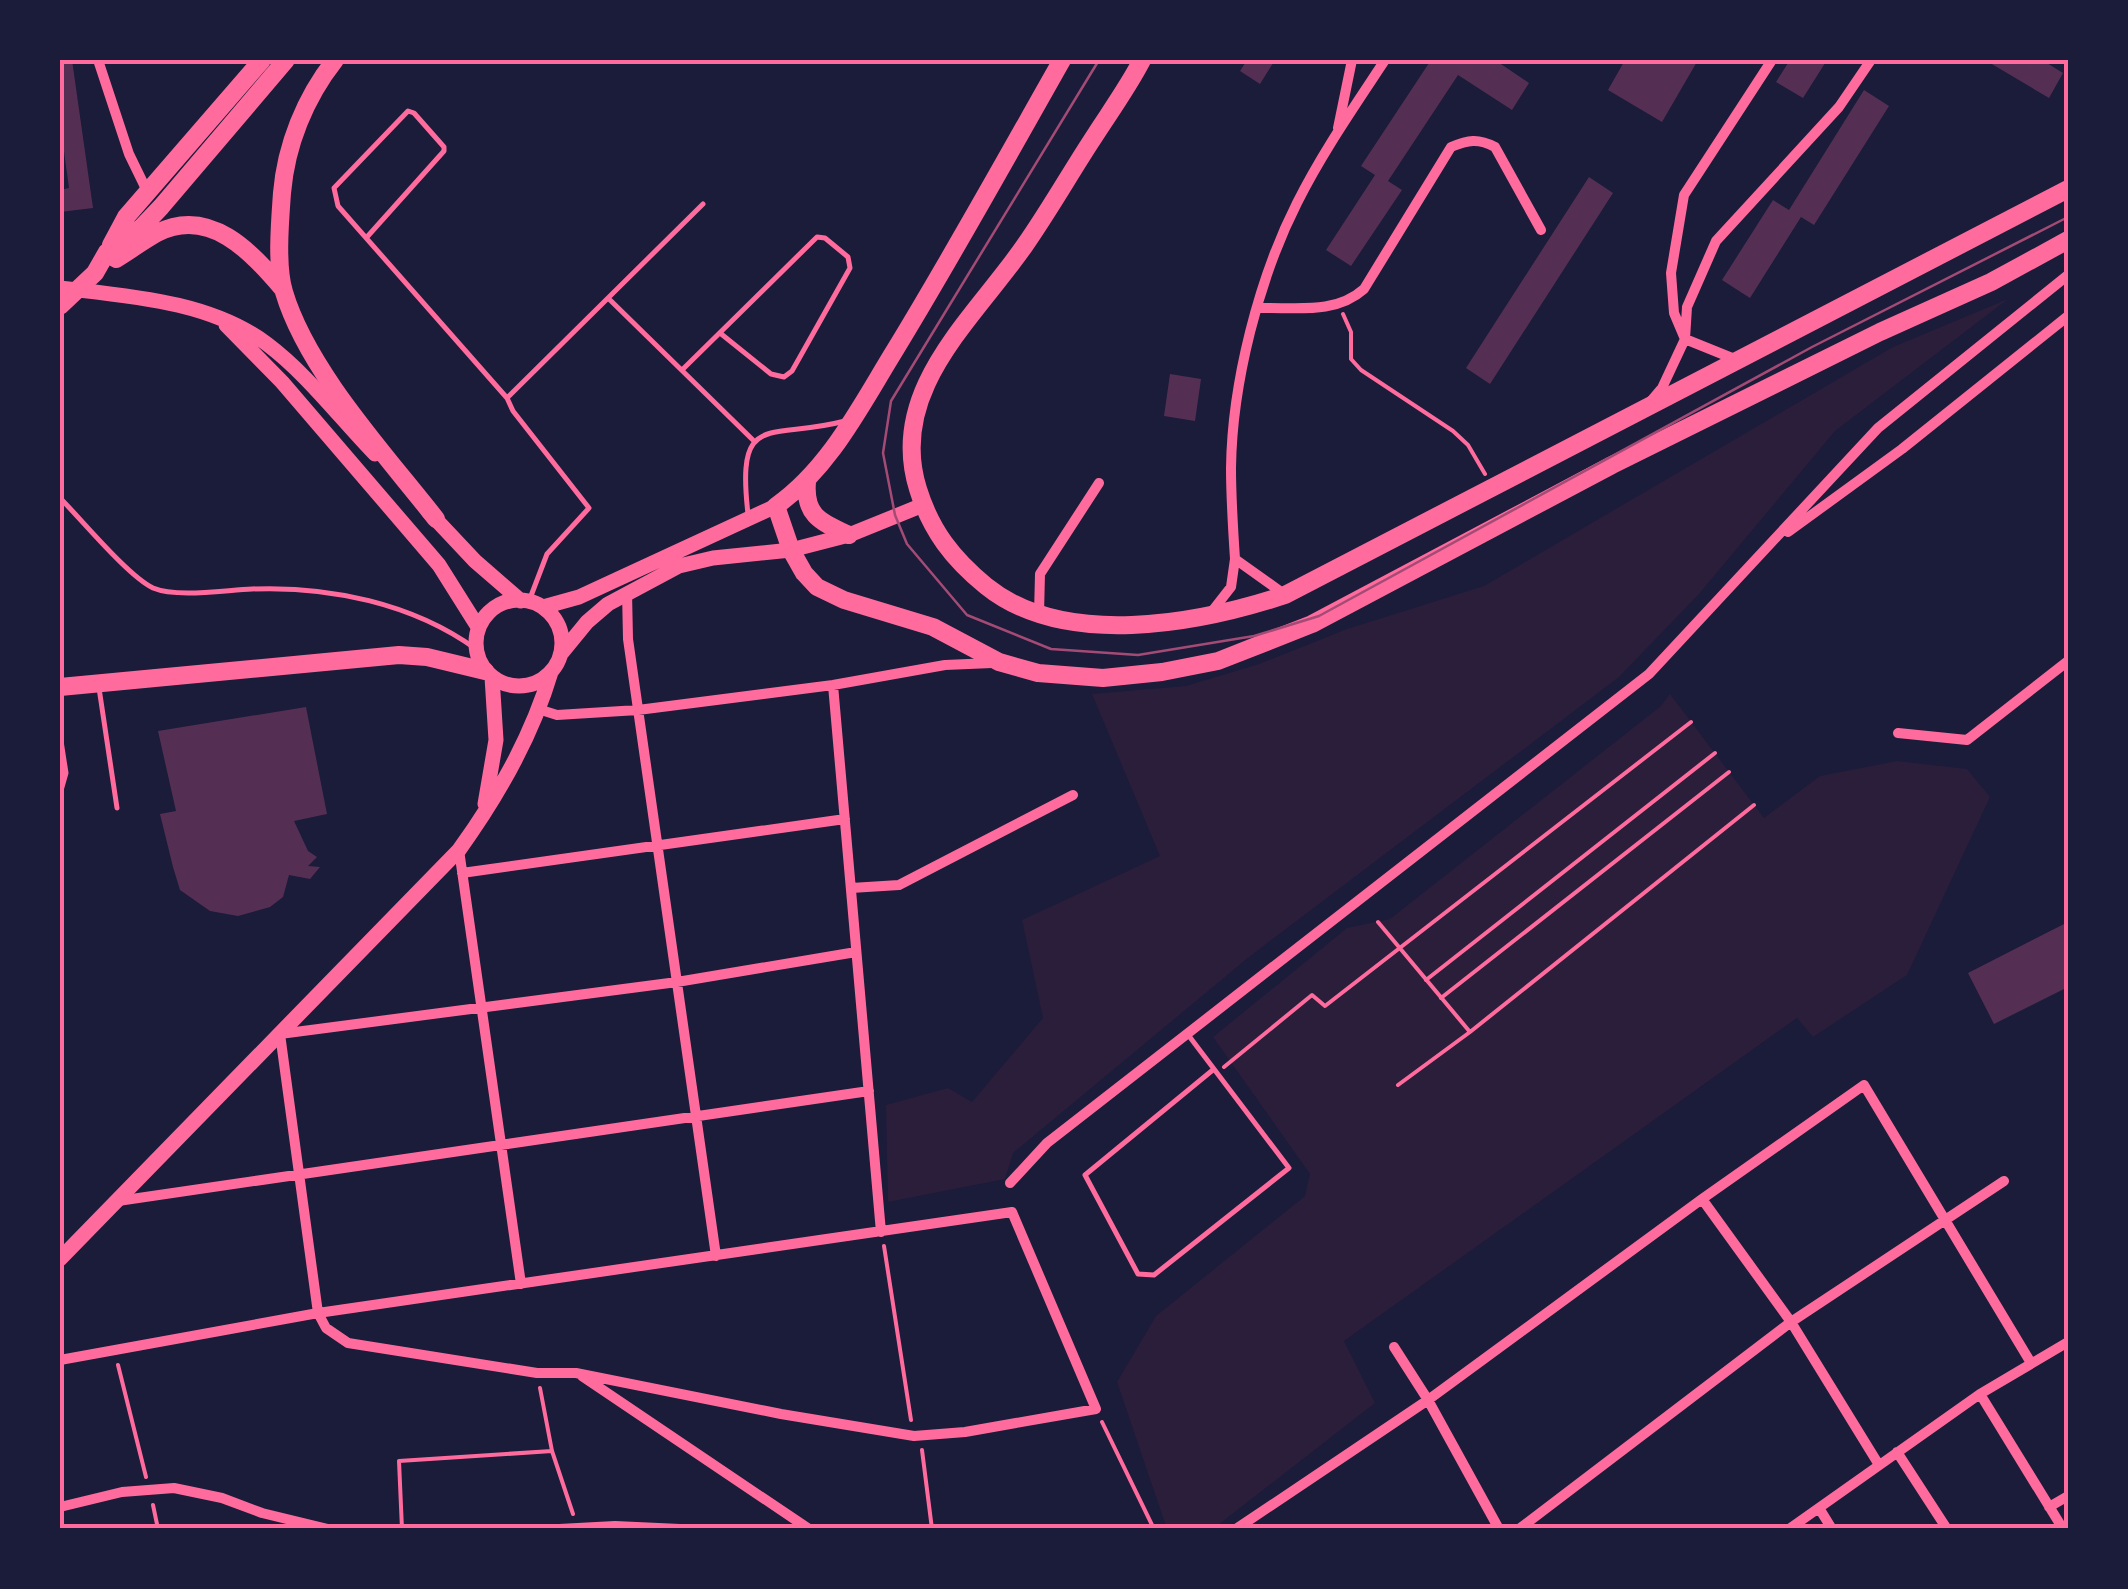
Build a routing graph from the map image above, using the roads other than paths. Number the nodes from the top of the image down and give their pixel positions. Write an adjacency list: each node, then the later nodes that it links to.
1 (98, 60): 13 (street)
2 (262, 60): 13 (main road)
3 (286, 60): 18 (main road)
4 (335, 60): 22 (main road)
5 (1062, 60): 34 (main road)
6 (1142, 60): 39 (main road)
7 (1352, 60): 11 (street)
8 (1385, 60): 11 (street)
9 (1772, 60): 29 (street)
10 (1871, 60): 29 (street)
11 (1337, 134): 25 (street)
12 (2068, 189): 30 (main road)
13 (148, 193): 18 (main road)
14 (703, 204): 23 (lane)
15 (1542, 230): 25 (street)
16 (367, 237): 16 (lane); 32 (lane)
17 (2068, 240): 56 (main road)
18 (107, 252): 19 (main road)
19 (94, 273): 22 (main road); 24 (main road)
20 (2068, 275): 44 (street)
21 (60, 288): 27 (main road)
22 (283, 289): 42 (main road)
23 (608, 298): 31 (lane); 32 (lane)
24 (60, 306)
25 (1258, 308): 46 (street)
26 (2068, 316): 44 (street)
27 (220, 319): 42 (main road); 52 (main road)
28 (720, 333): 28 (lane); 31 (lane)
29 (1685, 339): 30 (street); 33 (street)
30 (1738, 360): 33 (main road)
31 (682, 370): 35 (lane)
32 (507, 398): 49 (lane)
33 (1643, 411): 48 (main road)
34 (853, 419): 35 (lane); 36 (main road)
35 (754, 442): 41 (lane)
36 (806, 482): 40 (main road); 43 (main road)
37 (1099, 482): 50 (street)
38 (60, 498): 53 (lane)
39 (922, 505): 43 (main road); 50 (main road)
40 (776, 506): 41 (main road); 45 (main road)
41 (749, 517): 49 (main road)
42 (436, 520): 49 (main road)
43 (849, 535): 45 (main road)
44 (1768, 547): 79 (street)
45 (791, 550): 47 (main road); 56 (main road)
46 (1235, 559): 48 (street); 51 (street)
47 (627, 592): 54 (main road); 63 (street)
48 (1284, 595): 51 (main road)
49 (531, 603): 52 (main road); 54 (main road)
50 (1039, 614): 51 (main road)
51 (1204, 616)
52 (478, 626): 53 (main road)
53 (476, 649): 58 (main road)
54 (560, 655): 57 (main road)
55 (2068, 661): 64 (street)
56 (999, 662): 60 (street)
57 (551, 672): 58 (main road); 62 (main road)
58 (489, 674): 59 (main road); 69 (main road)
59 (98, 684): 61 (main road); 68 (lane)
60 (833, 685): 63 (street); 70 (street)
61 (60, 687)
62 (538, 709): 63 (street); 69 (main road)
63 (638, 710): 71 (street)
64 (1898, 733)
65 (61, 741): 66 (lane)
66 (60, 794)
67 (1073, 795): 74 (street)
68 (117, 808)
69 (482, 818): 72 (main road)
70 (845, 819): 71 (street); 74 (street)
71 (658, 846): 73 (street); 76 (street)
72 (459, 850): 73 (street); 78 (main road)
73 (462, 873): 77 (street)
74 (851, 888): 75 (street)
75 (856, 952): 76 (street); 81 (street)
76 (677, 982): 77 (street); 82 (street)
77 (482, 1009): 78 (street); 83 (street)
78 (280, 1034): 84 (street); 88 (main road)
79 (1187, 1034): 80 (lane); 86 (street)
80 (1216, 1071): 80 (lane)
81 (869, 1090): 82 (street); 90 (street)
82 (696, 1114): 83 (street); 91 (street)
83 (501, 1143): 84 (street); 93 (street)
84 (299, 1175): 88 (street); 94 (street)
85 (2004, 1181): 89 (street)
86 (1010, 1183)
87 (1702, 1199): 89 (street); 95 (street); 102 (street)
88 (117, 1201): 92 (main road)
89 (1948, 1220): 95 (street); 99 (street)
90 (881, 1232): 91 (street); 100 (street)
91 (716, 1256): 93 (street)
92 (60, 1259)
93 (521, 1284): 94 (street)
94 (318, 1313): 98 (street); 100 (street)
95 (1791, 1322): 104 (street); 116 (street)
96 (2068, 1342): 99 (street)
97 (1394, 1346): 102 (street)
98 (60, 1360)
99 (2031, 1362): 101 (street)
100 (576, 1373): 113 (street)
101 (1980, 1394): 103 (street); 108 (street)
102 (1428, 1400): 114 (street); 115 (street)
103 (1898, 1452): 104 (street); 119 (street)
104 (1879, 1465): 107 (street)
105 (2068, 1496): 108 (street)
106 (60, 1508): 110 (street)
107 (1819, 1508): 117 (street); 118 (street)
108 (2050, 1508): 120 (street)
109 (578, 1527): 111 (street); 112 (street)
110 (328, 1529)
111 (560, 1529)
112 (680, 1529)
113 (809, 1529)
114 (1236, 1529)
115 (1498, 1529)
116 (1519, 1529)
117 (1789, 1529)
118 (1832, 1529)
119 (1947, 1529)
120 (2063, 1529)

